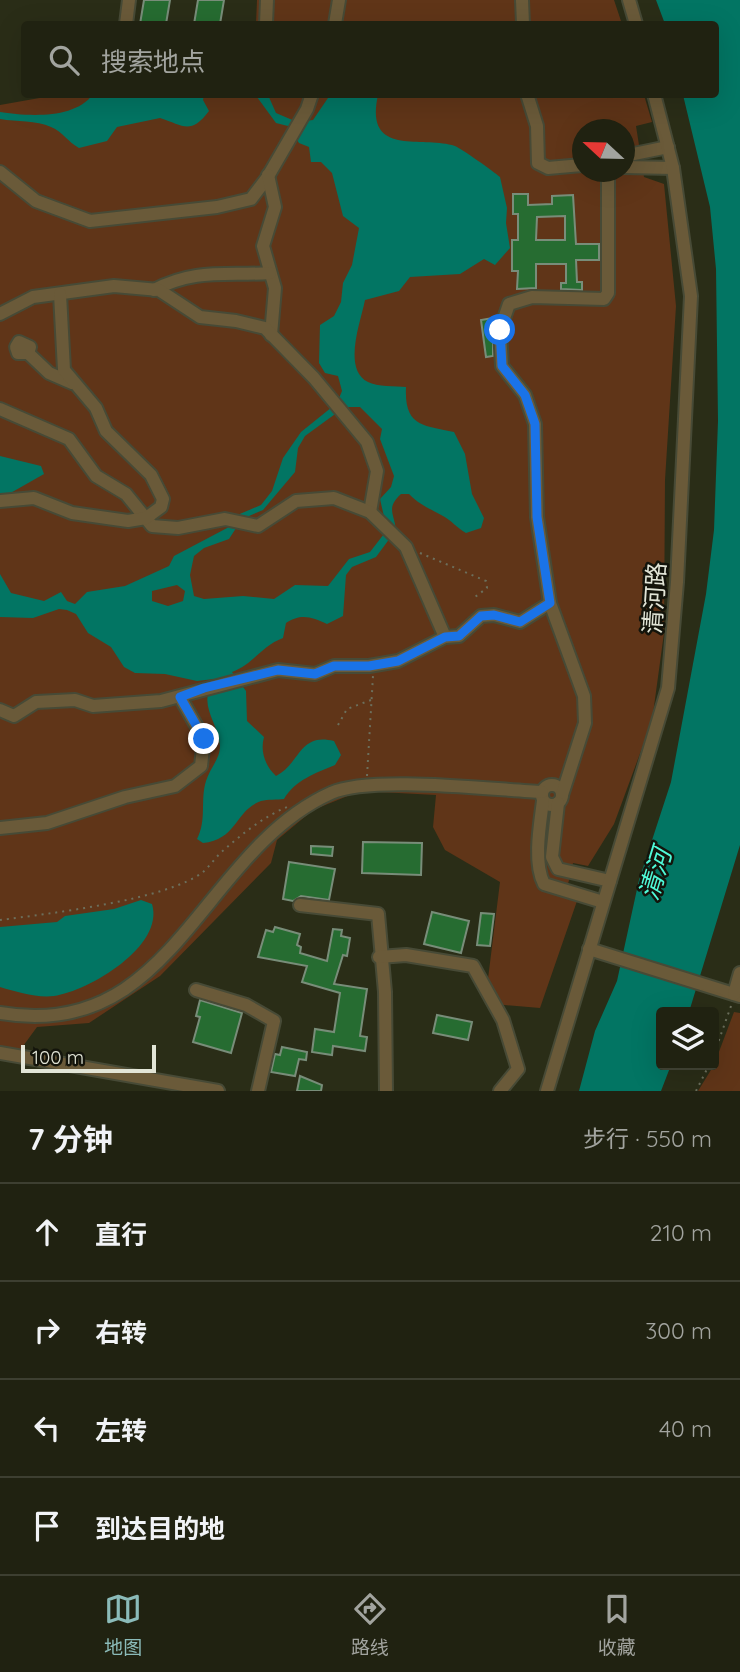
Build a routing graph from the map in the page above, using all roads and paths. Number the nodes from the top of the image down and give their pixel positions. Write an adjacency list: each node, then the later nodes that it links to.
1 (129, 0): 6 (street)
2 (267, 0): 7 (street)
3 (339, 0): 8 (street)
4 (522, 0): 9 (street)
5 (629, 0): 10 (street)
6 (126, 21)
7 (266, 21)
8 (336, 21)
9 (523, 21)
10 (635, 21)
11 (311, 98): 20 (street)
12 (528, 98): 16 (street)
13 (655, 98): 14 (street, 清河路)
14 (668, 147): 15 (street); 18 (street, 清河路)
15 (635, 154)
16 (572, 166)
17 (635, 167): 18 (street)
18 (673, 168): 47 (street, 清河路)
19 (0, 172): 20 (street)
20 (268, 175): 22 (street)
21 (608, 182): 35 (street)
22 (270, 274): 23 (street); 26 (street)
23 (155, 290): 24 (street); 26 (street)
24 (60, 294): 25 (street); 28 (street)
25 (0, 314)
26 (271, 335): 31 (street)
27 (28, 353): 28 (street)
28 (76, 385): 32 (street)
29 (0, 409): 32 (street)
30 (0, 501): 32 (street)
31 (370, 512): 32 (street); 33 (street)
32 (146, 519)
33 (406, 547): 34 (path); 36 (street)
34 (475, 597)
35 (550, 603): 36 (street); 44 (street)
36 (445, 637): 37 (street)
37 (374, 665): 38 (street); 39 (path)
38 (180, 697): 40 (street); 46 (street)
39 (372, 700): 41 (path); 42 (path)
40 (0, 710)
41 (338, 724)
42 (366, 785): 43 (street); 56 (street)
43 (543, 797): 44 (street); 44 (street); 48 (street)
44 (560, 799): 47 (street)
45 (295, 803): 50 (path)
46 (0, 828)
47 (610, 881): 48 (street, 清河路)
48 (603, 902): 51 (street, 清河路)
49 (300, 905): 52 (street)
50 (0, 920)
51 (589, 949): 55 (street); 64 (street, 清河路)
52 (379, 957): 62 (street); 63 (street)
53 (740, 974): 55 (street)
54 (196, 990): 61 (street)
55 (737, 995): 57 (path)
56 (0, 1013)
57 (719, 1041)
58 (0, 1053): 60 (street)
59 (706, 1070): 65 (path)
60 (214, 1091)
61 (258, 1091)
62 (386, 1091)
63 (500, 1091)
64 (548, 1091)
65 (696, 1091)

